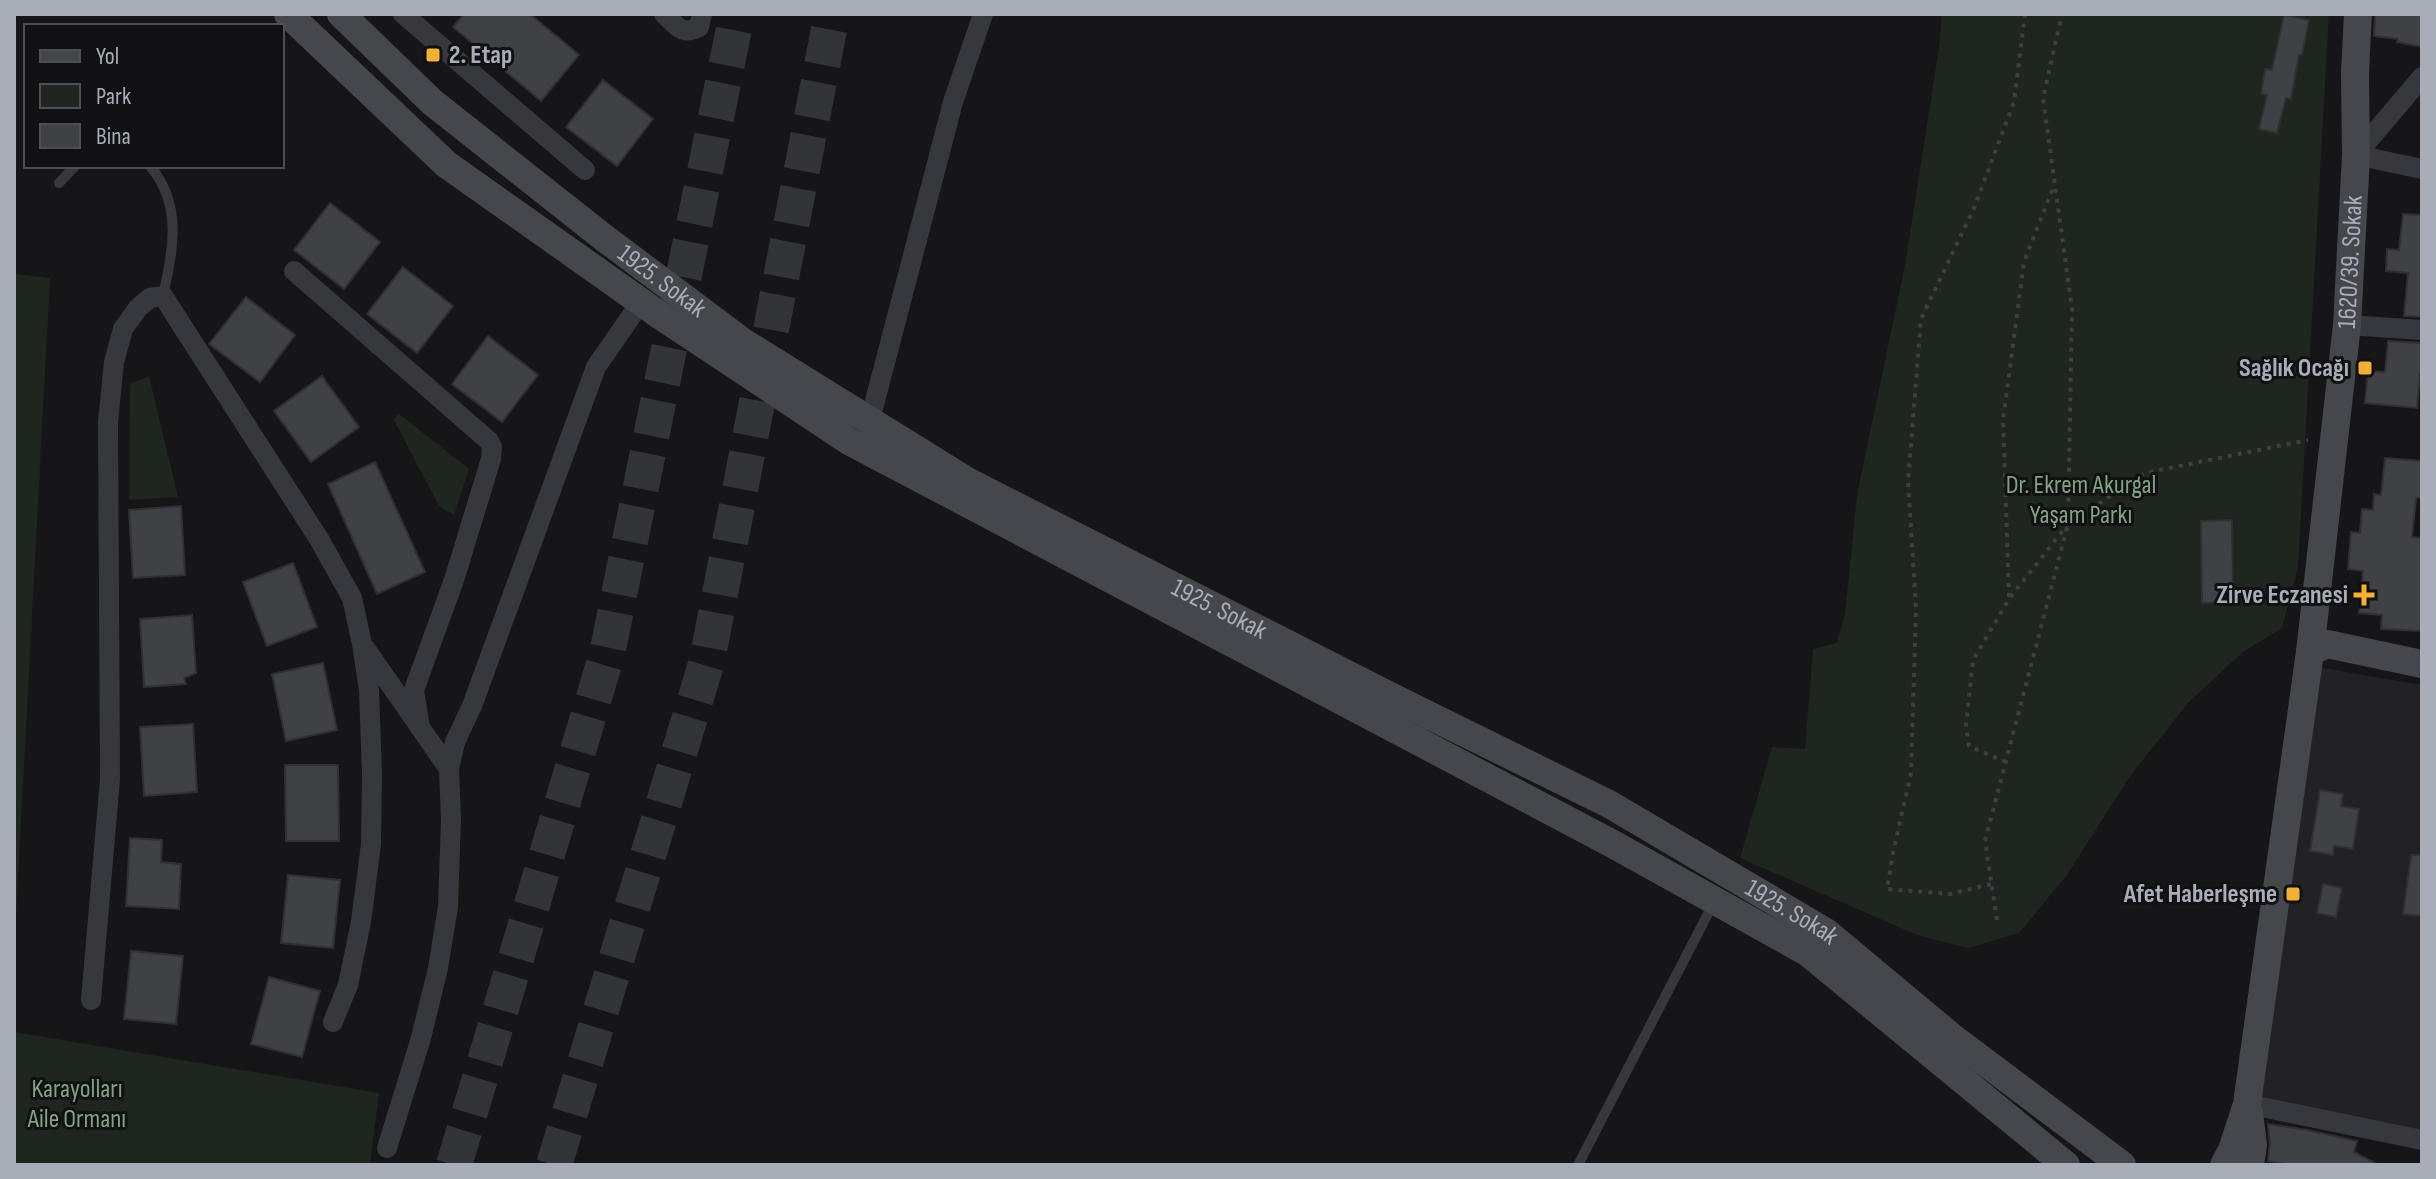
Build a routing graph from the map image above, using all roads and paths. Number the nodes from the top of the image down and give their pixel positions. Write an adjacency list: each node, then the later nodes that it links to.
1 (288, 14): 20 (main road, 1925. Sokak)
2 (341, 14): 23 (main road, 1925. Sokak)
3 (403, 14): 15 (street)
4 (664, 14): 5 (street)
5 (702, 14)
6 (983, 14): 23 (street)
7 (2025, 14): 33 (path)
8 (2062, 14): 16 (path)
9 (2358, 14): 11 (main road, 1620/39. Sokak)
10 (2422, 77): 11 (street)
11 (2356, 155): 14 (street); 21 (main road, 1620/39. Sokak)
12 (73, 168): 17 (lane)
13 (152, 168): 19 (lane)
14 (2422, 169)
15 (585, 170)
16 (2055, 182): 25 (path); 26 (path)
17 (59, 183)
18 (294, 271): 30 (street)
19 (163, 296): 27 (street); 36 (street)
20 (641, 302): 32 (street); 34 (main road, 1925. Sokak)
21 (2347, 325): 22 (street); 24 (main road, 1620/39. Sokak)
22 (2422, 330)
23 (870, 420): 43 (main road, 1925. Sokak)
24 (2334, 434): 25 (path); 28 (main road, 1620/39. Sokak)
25 (2068, 524): 26 (path); 31 (path)
26 (2009, 599): 31 (path)
27 (362, 644): 30 (street); 37 (street)
28 (2310, 652): 29 (main road); 38 (main road, 1620/39. Sokak)
29 (2422, 664)
30 (420, 728): 32 (street)
31 (2006, 762): 33 (path)
32 (449, 769): 40 (street)
33 (1991, 884): 35 (path)
34 (1714, 900): 41 (lane); 42 (main road, 1925. Sokak)
35 (1997, 920)
36 (91, 1000)
37 (333, 1022)
38 (2247, 1104): 39 (street); 44 (main road); 45 (main road)
39 (2422, 1140)
40 (387, 1148)
41 (1578, 1165)
42 (2066, 1165)
43 (2122, 1165)
44 (2224, 1165)
45 (2250, 1165)

